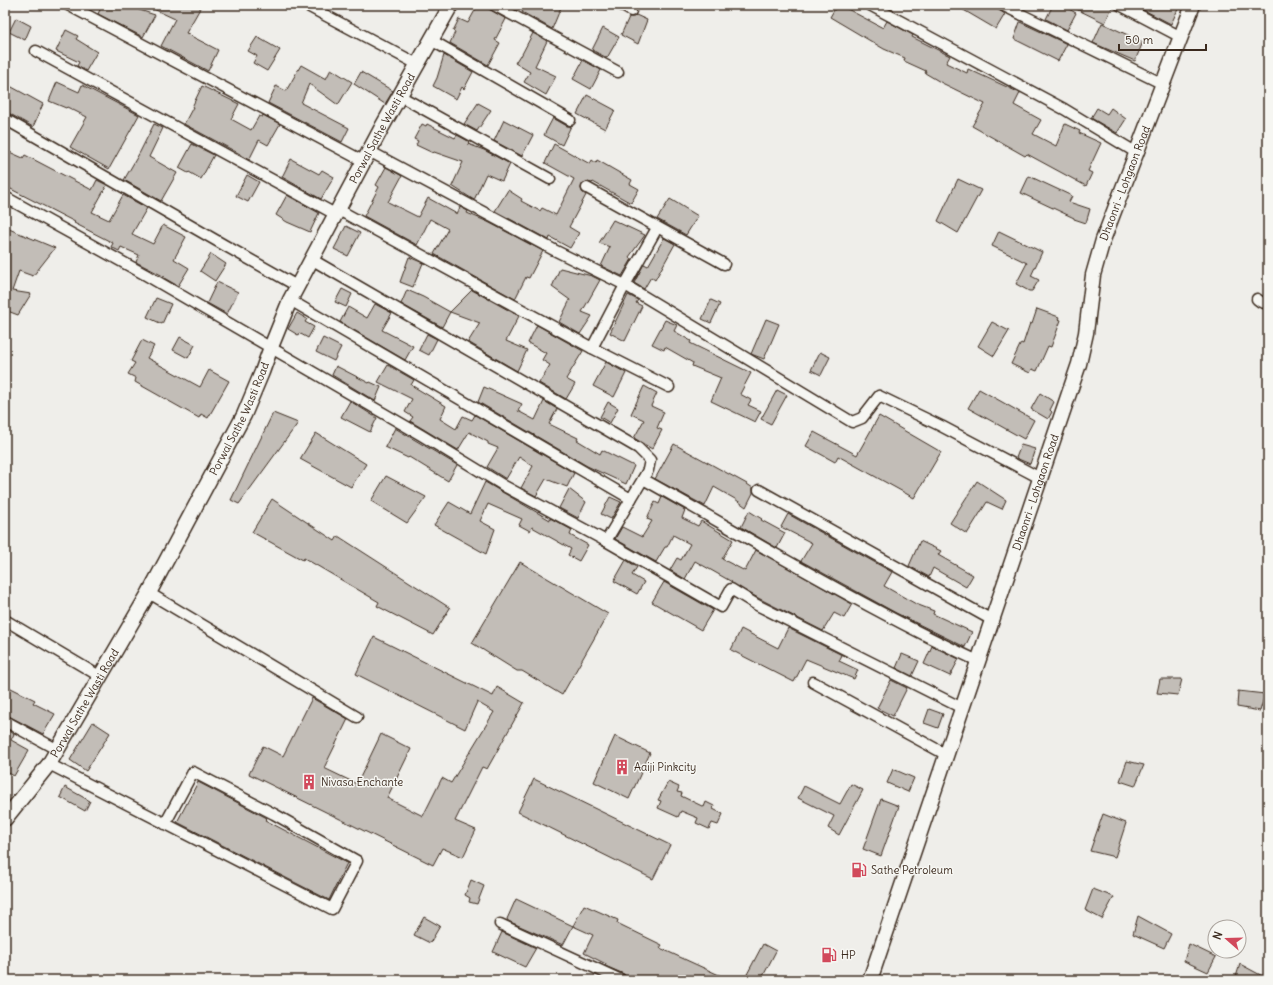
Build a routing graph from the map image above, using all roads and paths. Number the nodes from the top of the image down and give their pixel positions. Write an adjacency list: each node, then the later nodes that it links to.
1 (68, 5): 21 (street)
2 (306, 5): 14 (street)
3 (451, 5): 12 (main road, Porwal Sathe Wasti Road)
4 (494, 5): 15 (street)
5 (621, 5): 10 (street)
6 (870, 5): 20 (street)
7 (1002, 5): 16 (street)
8 (1122, 5): 11 (street)
9 (1193, 5): 11 (main road, Dhaonri - Lohgaon Road)
10 (632, 11)
11 (1181, 37): 16 (main road, Dhaonri - Lohgaon Road)
12 (431, 40): 14 (main road, Porwal Sathe Wasti Road); 19 (street)
13 (36, 51): 25 (street)
14 (417, 64): 17 (main road, Porwal Sathe Wasti Road)
15 (618, 72)
16 (1164, 84): 20 (main road, Dhaonri - Lohgaon Road)
17 (400, 96): 21 (main road, Porwal Sathe Wasti Road); 22 (street)
18 (5, 119): 29 (street)
19 (570, 120)
20 (1136, 153): 37 (main road, Dhaonri - Lohgaon Road)
21 (366, 156): 25 (main road, Porwal Sathe Wasti Road); 30 (street)
22 (550, 179)
23 (587, 188): 26 (street)
24 (5, 197): 34 (street)
25 (336, 212): 27 (main road, Porwal Sathe Wasti Road); 35 (street)
26 (657, 228): 28 (street); 30 (street)
27 (311, 259): 29 (main road, Porwal Sathe Wasti Road); 38 (street)
28 (724, 264)
29 (297, 286): 32 (main road, Porwal Sathe Wasti Road)
30 (625, 286): 35 (street); 37 (street)
31 (1257, 299): 33 (street)
32 (290, 300): 34 (main road, Porwal Sathe Wasti Road); 40 (street)
33 (1268, 304)
34 (270, 348): 41 (street); 42 (main road, Porwal Sathe Wasti Road)
35 (592, 348): 36 (street)
36 (669, 387)
37 (1040, 478): 44 (main road, Dhaonri - Lohgaon Road)
38 (643, 479): 40 (street); 45 (street)
39 (759, 490): 44 (street)
40 (631, 498): 41 (street)
41 (606, 541): 48 (street)
42 (149, 593): 46 (main road, Porwal Sathe Wasti Road); 49 (street)
43 (5, 620): 46 (street)
44 (992, 620): 45 (main road, Dhaonri - Lohgaon Road)
45 (978, 661): 48 (main road, Dhaonri - Lohgaon Road)
46 (101, 676): 51 (main road, Porwal Sathe Wasti Road)
47 (813, 682): 52 (street)
48 (962, 708): 52 (main road, Dhaonri - Lohgaon Road)
49 (357, 717)
50 (5, 721): 51 (street)
51 (58, 750): 53 (main road, Porwal Sathe Wasti Road)
52 (947, 755): 58 (main road, Dhaonri - Lohgaon Road)
53 (49, 764): 54 (main road, Porwal Sathe Wasti Road); 55 (street)
54 (5, 819)
55 (165, 824): 55 (street)
56 (500, 924): 57 (street)
57 (621, 980)
58 (870, 980)

